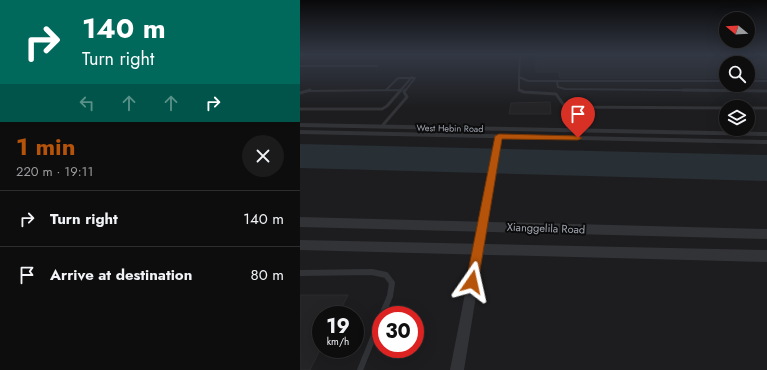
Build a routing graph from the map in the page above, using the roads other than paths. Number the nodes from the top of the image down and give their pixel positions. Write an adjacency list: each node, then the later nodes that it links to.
1 (518, 72): 3 (lane)
2 (412, 77): 8 (lane); 9 (lane); 17 (lane)
3 (518, 77): 7 (lane); 12 (lane)
4 (719, 81): 7 (lane)
5 (755, 81): 6 (lane)
6 (767, 81)
7 (557, 82): 10 (lane)
8 (386, 90): 9 (lane); 11 (lane)
9 (401, 90): 15 (lane)
10 (767, 91)
11 (300, 93)
12 (719, 108)
13 (755, 108): 14 (lane)
14 (767, 108)
15 (300, 109)
16 (300, 125): 17 (street, West Hebin Road)
17 (382, 126): 19 (street, West Hebin Road)
18 (300, 132): 20 (street)
19 (767, 134)
20 (498, 141): 21 (street); 23 (street)
21 (767, 142)
22 (300, 222): 23 (street, Xianggelila Road)
23 (483, 226): 24 (street, Xianggelila Road); 26 (street)
24 (767, 234)
25 (300, 244): 26 (street, Xianggelila Road)
26 (479, 249): 27 (street, Xianggelila Road); 32 (street)
27 (767, 256)
28 (300, 272): 29 (lane)
29 (386, 306)
30 (372, 340): 31 (lane)
31 (360, 370)
32 (457, 370)

